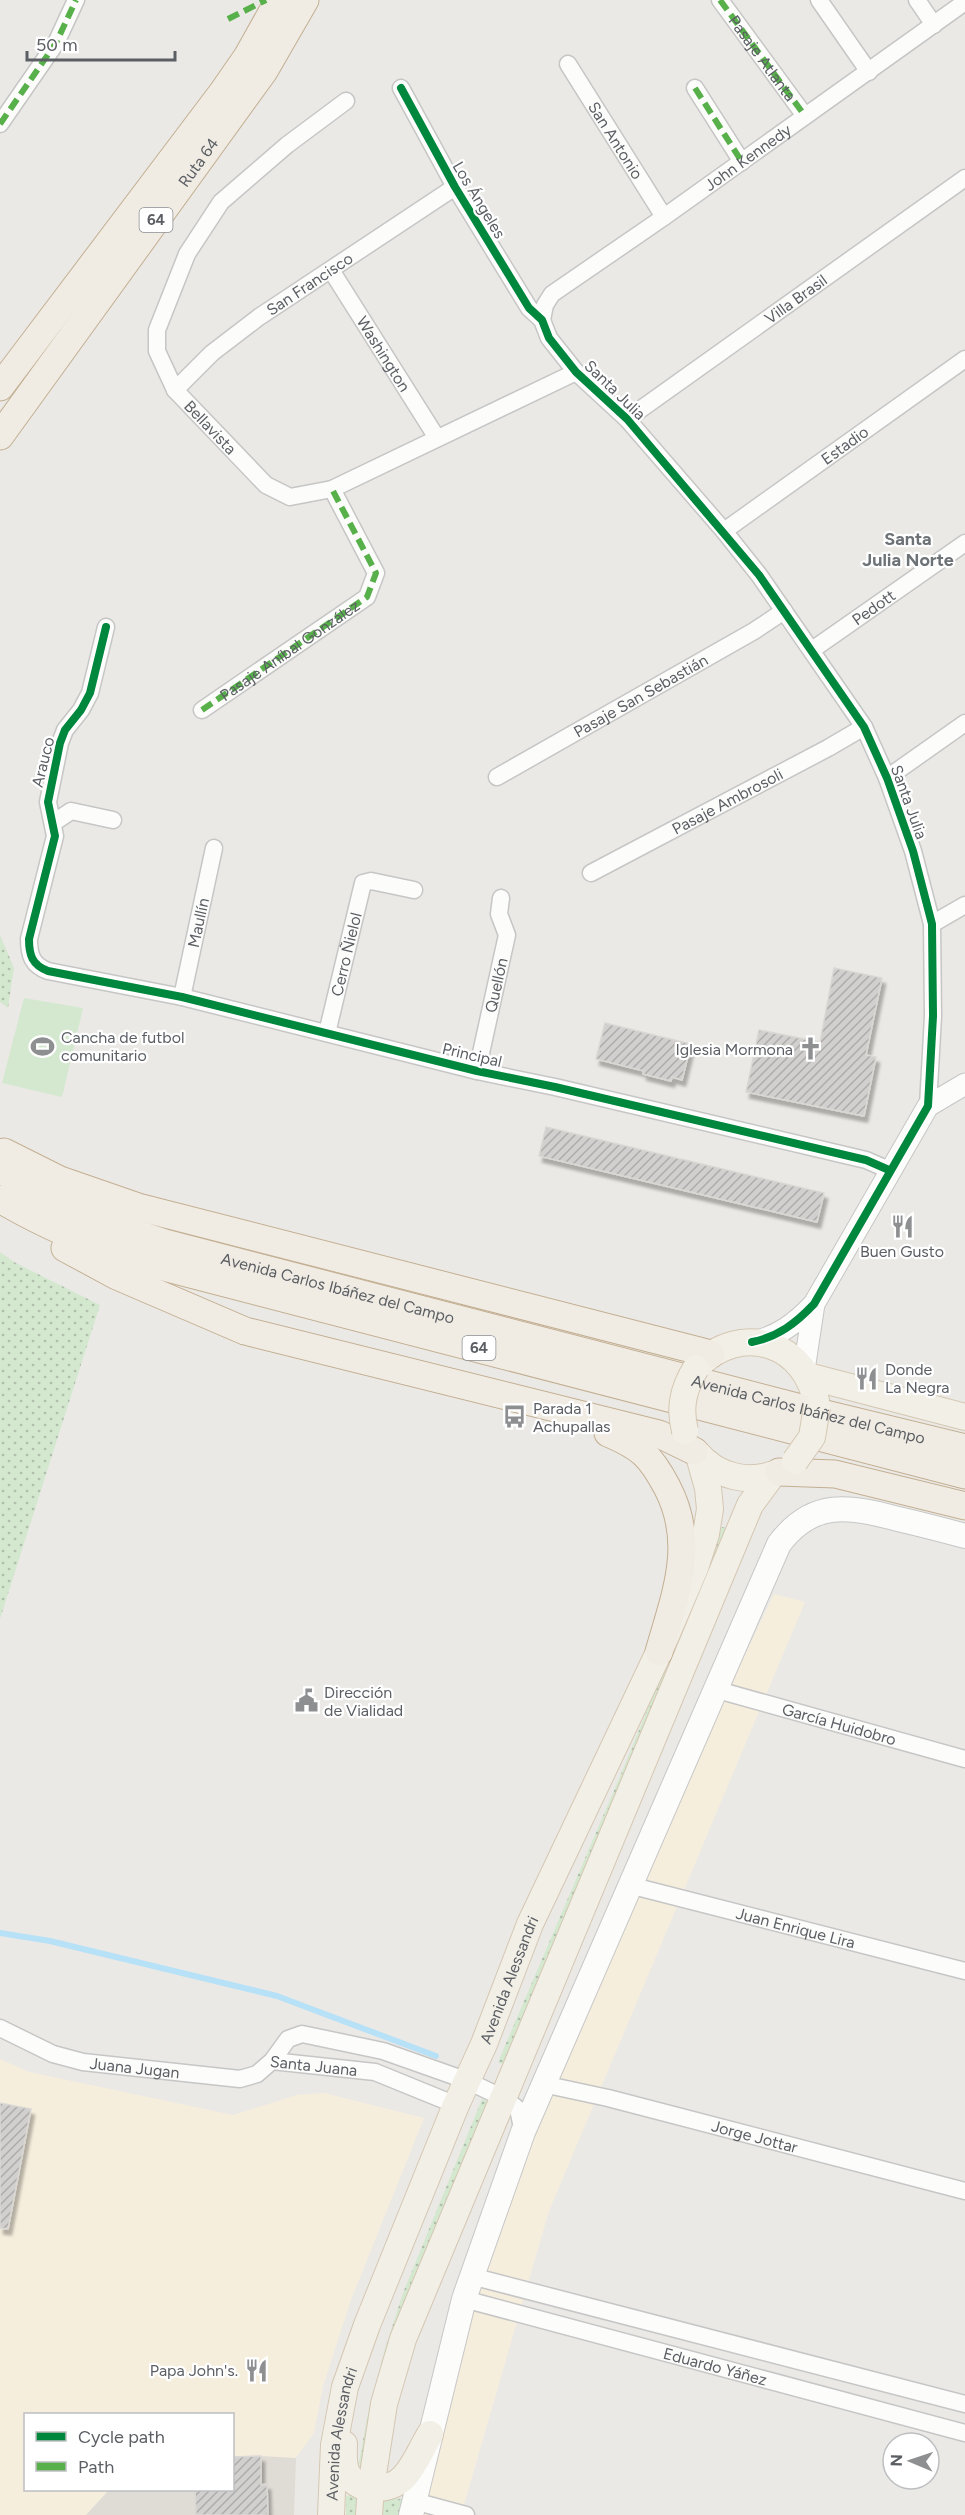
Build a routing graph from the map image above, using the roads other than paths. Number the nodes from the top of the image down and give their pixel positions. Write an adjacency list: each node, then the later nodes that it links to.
1 (76, 0): 15 (street)
2 (279, 0): 24 (highway, Ruta 64 / 64)
3 (305, 0): 27 (highway, Ruta 64 / 64)
4 (720, 0): 14 (street, Pasaje Atlanta)
5 (819, 0): 10 (street)
6 (917, 0): 8 (street)
7 (965, 2): 8 (street, John Kennedy)
8 (934, 25): 10 (street, John Kennedy)
9 (567, 64): 19 (street, San Antonio)
10 (869, 72): 14 (street, John Kennedy)
11 (401, 88): 18 (street, Los Ángeles)
12 (695, 88): 16 (street)
13 (346, 101): 25 (street, Bellavista)
14 (805, 116): 16 (street, John Kennedy)
15 (0, 124)
16 (742, 162): 19 (street, John Kennedy)
17 (965, 178): 26 (street, Villa Brasil)
18 (455, 187): 20 (street, San Francisco); 21 (street, Los Ángeles)
19 (664, 217): 21 (street, John Kennedy)
20 (331, 270): 25 (street, San Francisco); 28 (street, Washington)
21 (542, 320): 23 (street, Santa Julia)
22 (965, 359): 30 (street, Estadio)
23 (576, 372): 26 (street, Santa Julia); 28 (street, Bellavista)
24 (0, 387)
25 (175, 390): 29 (street, Bellavista)
26 (627, 419): 30 (street, Santa Julia)
27 (0, 436)
28 (437, 438): 29 (street, Bellavista)
29 (332, 489): 35 (street, Pasaje Aníbal González)
30 (724, 531): 32 (street, Santa Julia)
31 (965, 543): 34 (street, Pedott)
32 (784, 611): 34 (street, Santa Julia); 38 (street, Pasaje San Sebastián)
33 (106, 627): 41 (street, Arauco)
34 (812, 650): 37 (street, Santa Julia)
35 (202, 710)
36 (965, 723): 39 (street)
37 (864, 728): 39 (street, Santa Julia); 43 (street, Pasaje Ambrosoli)
38 (497, 777)
39 (887, 778): 47 (street, Santa Julia)
40 (113, 820): 41 (street)
41 (53, 823): 48 (street, Arauco)
42 (214, 848): 49 (street, Maullín)
43 (591, 873)
44 (414, 890): 50 (street, Cerro Ñielol)
45 (501, 898): 51 (street, Quellón)
46 (965, 905): 47 (street)
47 (932, 924): 53 (street, Santa Julia)
48 (48, 971): 49 (street, Principal)
49 (182, 997): 50 (street, Principal)
50 (327, 1033): 51 (street, Principal)
51 (477, 1071): 56 (street, Principal)
52 (965, 1084): 53 (street)
53 (928, 1106): 56 (street, Santa Julia)
54 (0, 1150): 60 (highway)
55 (0, 1168): 65 (highway, Avenida Carlos Ibáñez del Campo / 64)
56 (890, 1170): 58 (street, Santa Julia)
57 (1, 1199): 62 (highway); 67 (highway, Avenida Carlos Ibáñez del Campo / 64)
58 (814, 1304): 59 (street, Santa Julia); 61 (street, Santa Julia)
59 (752, 1342): 60 (main road); 61 (main road)
60 (704, 1361): 64 (main road, bridge)
61 (806, 1373): 63 (main road, Avenida Carlos Ibáñez del Campo); 66 (main road, bridge)
62 (552, 1408): 64 (highway); 70 (highway)
63 (965, 1417)
64 (693, 1446): 66 (main road); 70 (main road, Avenida Alessandri)
65 (965, 1448)
66 (782, 1469): 68 (highway); 79 (main road)
67 (965, 1475)
68 (965, 1506)
69 (965, 1536): 71 (main road)
70 (659, 1652): 77 (main road, Avenida Alessandri)
71 (714, 1689): 72 (street, García Huidobro); 73 (main road)
72 (965, 1759)
73 (628, 1885): 74 (street, Juan Enrique Lira); 78 (main road)
74 (965, 1971)
75 (0, 2028): 76 (street, Juana Jugan)
76 (272, 2061): 77 (street, Santa Juana); 80 (street, Santa Juana)
77 (468, 2081): 79 (street); 80 (main road, Avenida Alessandri)
78 (543, 2084): 81 (main road); 82 (street, Jorge Jottar)
79 (505, 2099): 81 (street); 89 (main road)
80 (456, 2105): 85 (main road, Avenida Alessandri)
81 (523, 2132): 83 (main road)
82 (965, 2191)
83 (471, 2276): 84 (main road); 86 (street, Eduardo Yáñez)
84 (464, 2299): 87 (main road); 88 (street, Eduardo Yáñez)
85 (345, 2387): 89 (main road); 91 (main road, Avenida Alessandri)
86 (965, 2404)
87 (430, 2433): 89 (main road); 90 (main road)
88 (965, 2433)
89 (370, 2487): 92 (main road)
90 (412, 2508): 93 (street)
91 (331, 2515)
92 (369, 2515)
93 (466, 2515)

